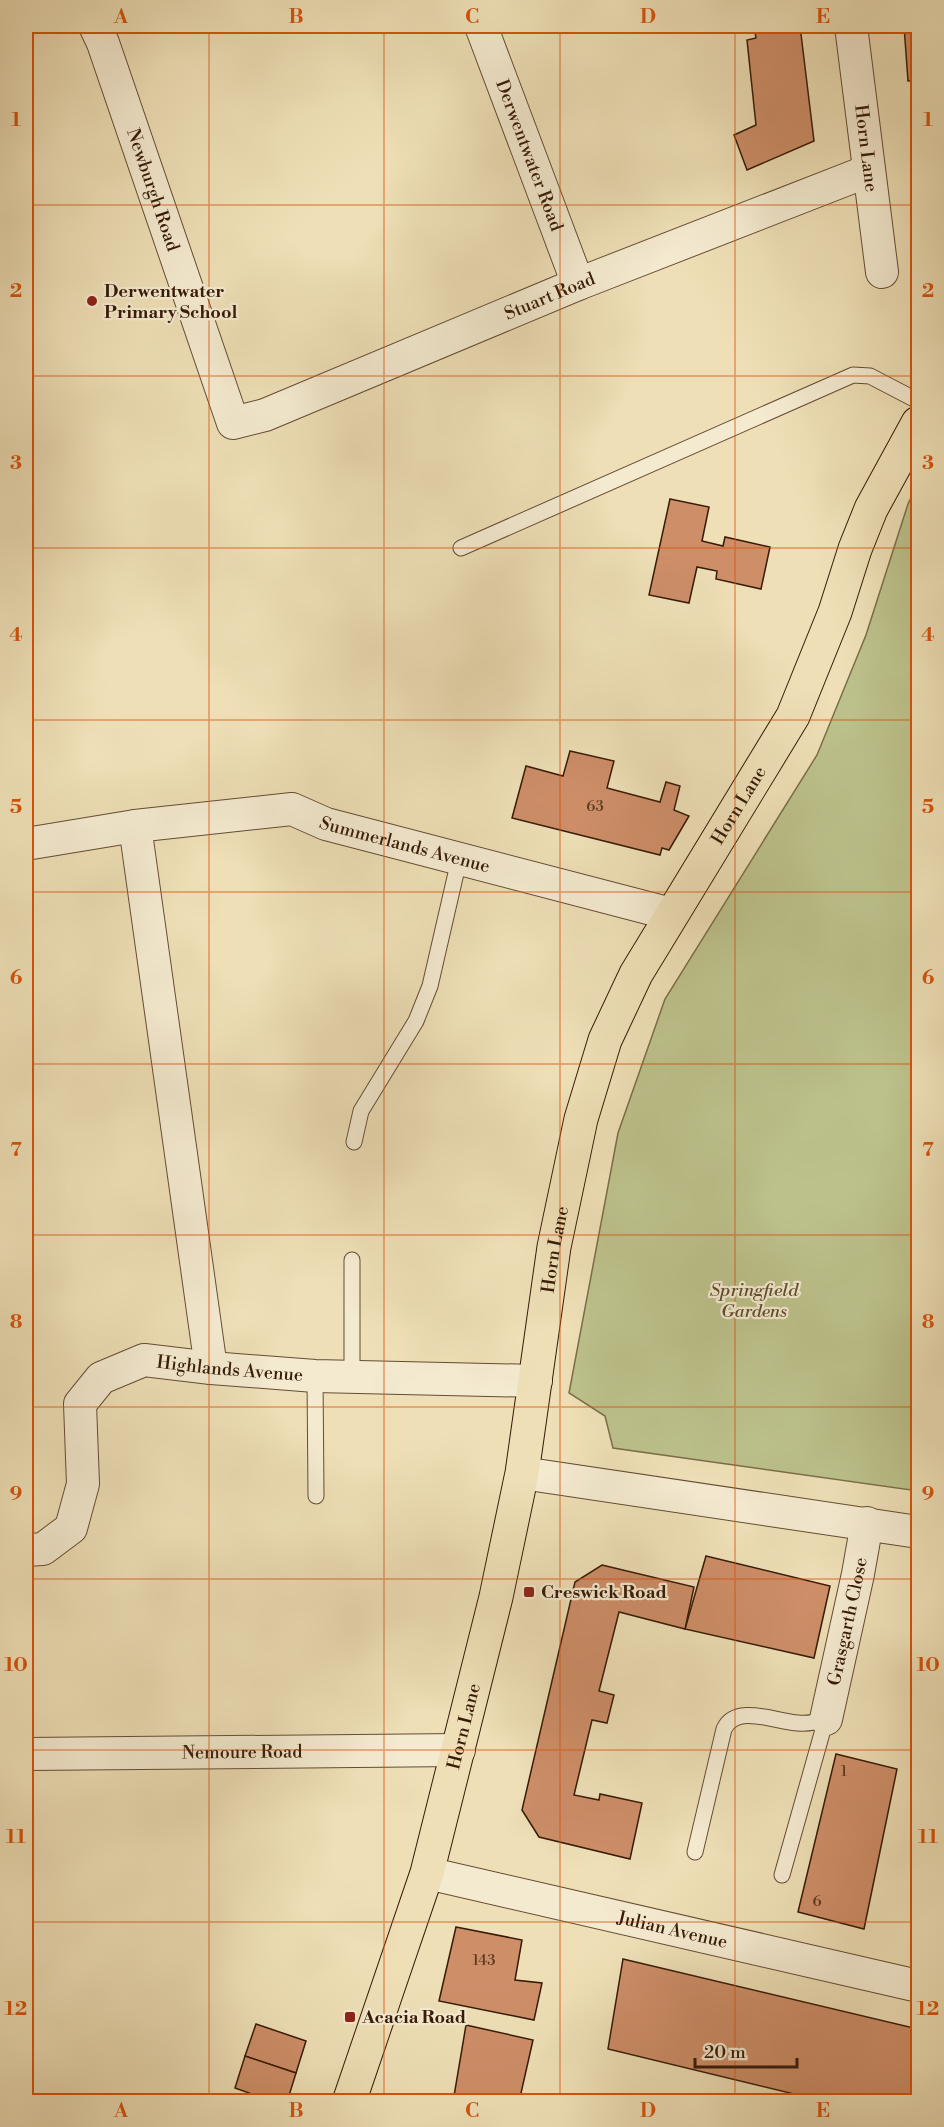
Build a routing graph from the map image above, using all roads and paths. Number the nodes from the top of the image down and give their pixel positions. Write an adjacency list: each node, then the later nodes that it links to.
1 (95, 26): 8 (street, Newburgh Road)
2 (481, 26): 6 (street, Derwentwater Road)
3 (851, 26): 4 (street, Horn Lane)
4 (868, 171): 5 (street, Horn Lane); 6 (street, Stuart Road)
5 (882, 272)
6 (578, 284): 8 (street, Stuart Road)
7 (918, 400): 10 (lane)
8 (233, 423)
9 (910, 436): 14 (main road, Horn Lane)
10 (461, 548)
11 (135, 826): 12 (street, Summerlands Avenue); 13 (street, Summerlands Avenue); 17 (street)
12 (26, 844)
13 (459, 860): 14 (street, Summerlands Avenue); 15 (lane)
14 (671, 914): 20 (main road, Horn Lane)
15 (354, 1142)
16 (352, 1260): 19 (lane)
17 (211, 1368): 18 (street, Highlands Avenue); 25 (street, Highlands Avenue)
18 (315, 1376): 19 (street, Highlands Avenue); 22 (lane)
19 (352, 1377): 20 (street, Highlands Avenue)
20 (536, 1381): 21 (main road, Horn Lane)
21 (522, 1473): 23 (street); 27 (main road, Horn Lane)
22 (316, 1496)
23 (867, 1523): 24 (street); 26 (street, Grasgarth Close)
24 (918, 1532)
25 (26, 1550)
26 (826, 1719): 29 (lane); 31 (lane)
27 (459, 1750): 28 (street, Nemoure Road); 30 (main road, Horn Lane)
28 (26, 1754)
29 (695, 1851)
30 (427, 1873): 32 (street, Julian Avenue); 33 (main road, Horn Lane)
31 (782, 1875)
32 (918, 1986)
33 (349, 2102)

